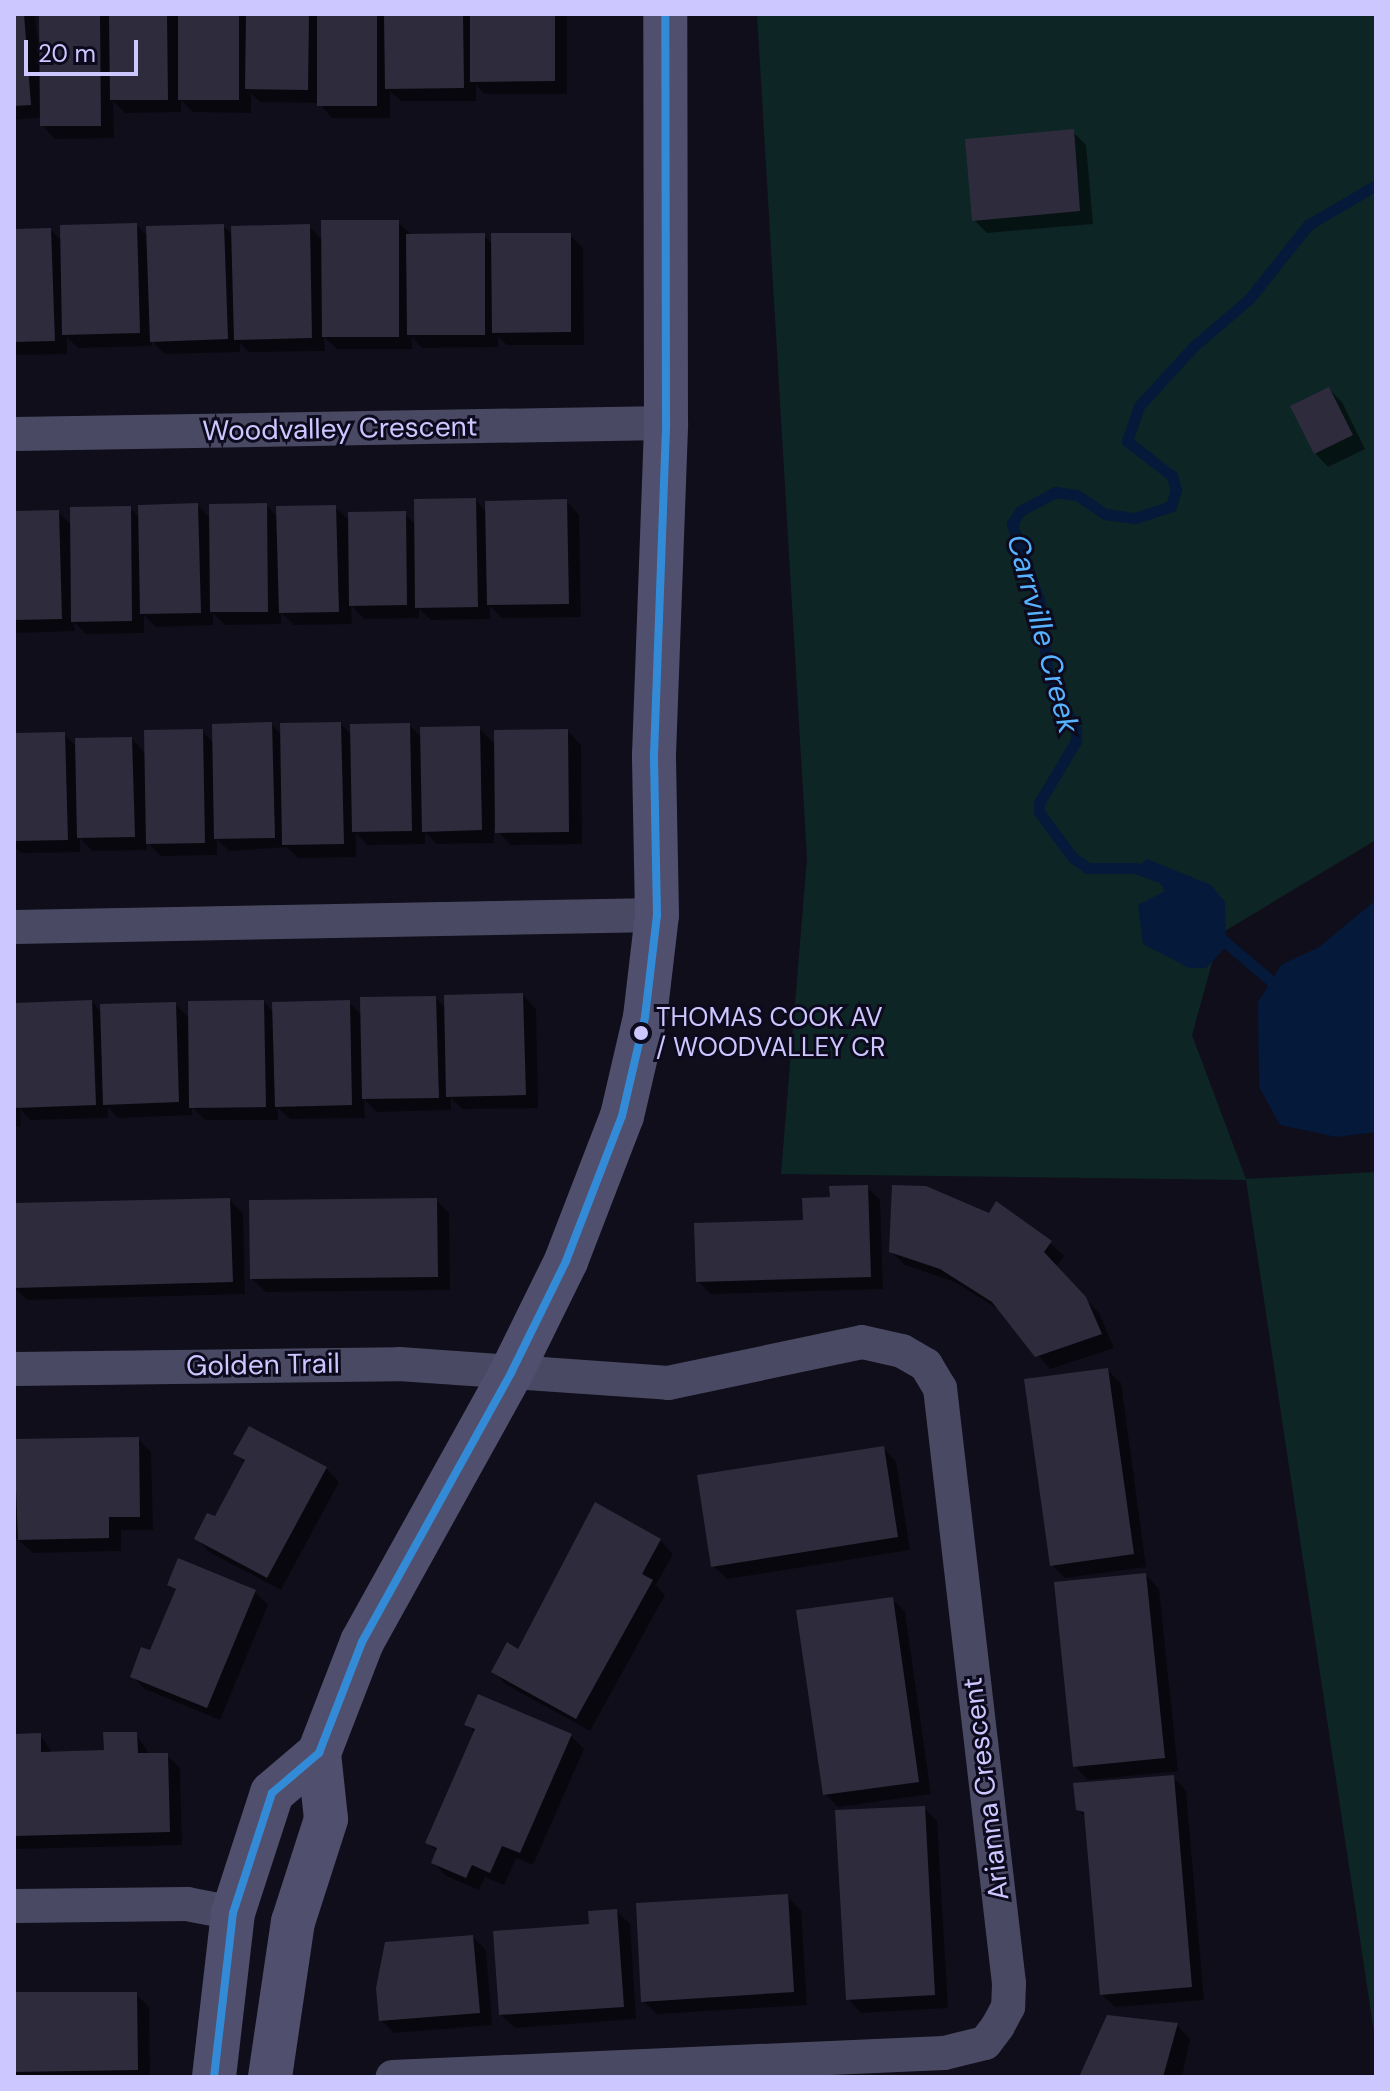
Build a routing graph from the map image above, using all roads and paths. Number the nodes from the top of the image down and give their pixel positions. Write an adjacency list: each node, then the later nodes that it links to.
1 (665, 14): 2 (street)
2 (666, 423): 3 (street, Woodvalley Crescent); 4 (street)
3 (14, 434)
4 (657, 915): 5 (street); 7 (street)
5 (14, 927)
6 (14, 1369): 7 (street, Golden Trail)
7 (511, 1373): 8 (street); 13 (street, Arianna Crescent)
8 (319, 1753): 10 (street); 12 (street)
9 (14, 1906): 10 (street)
10 (233, 1913): 11 (street)
11 (214, 2077)
12 (270, 2077)
13 (393, 2077)

